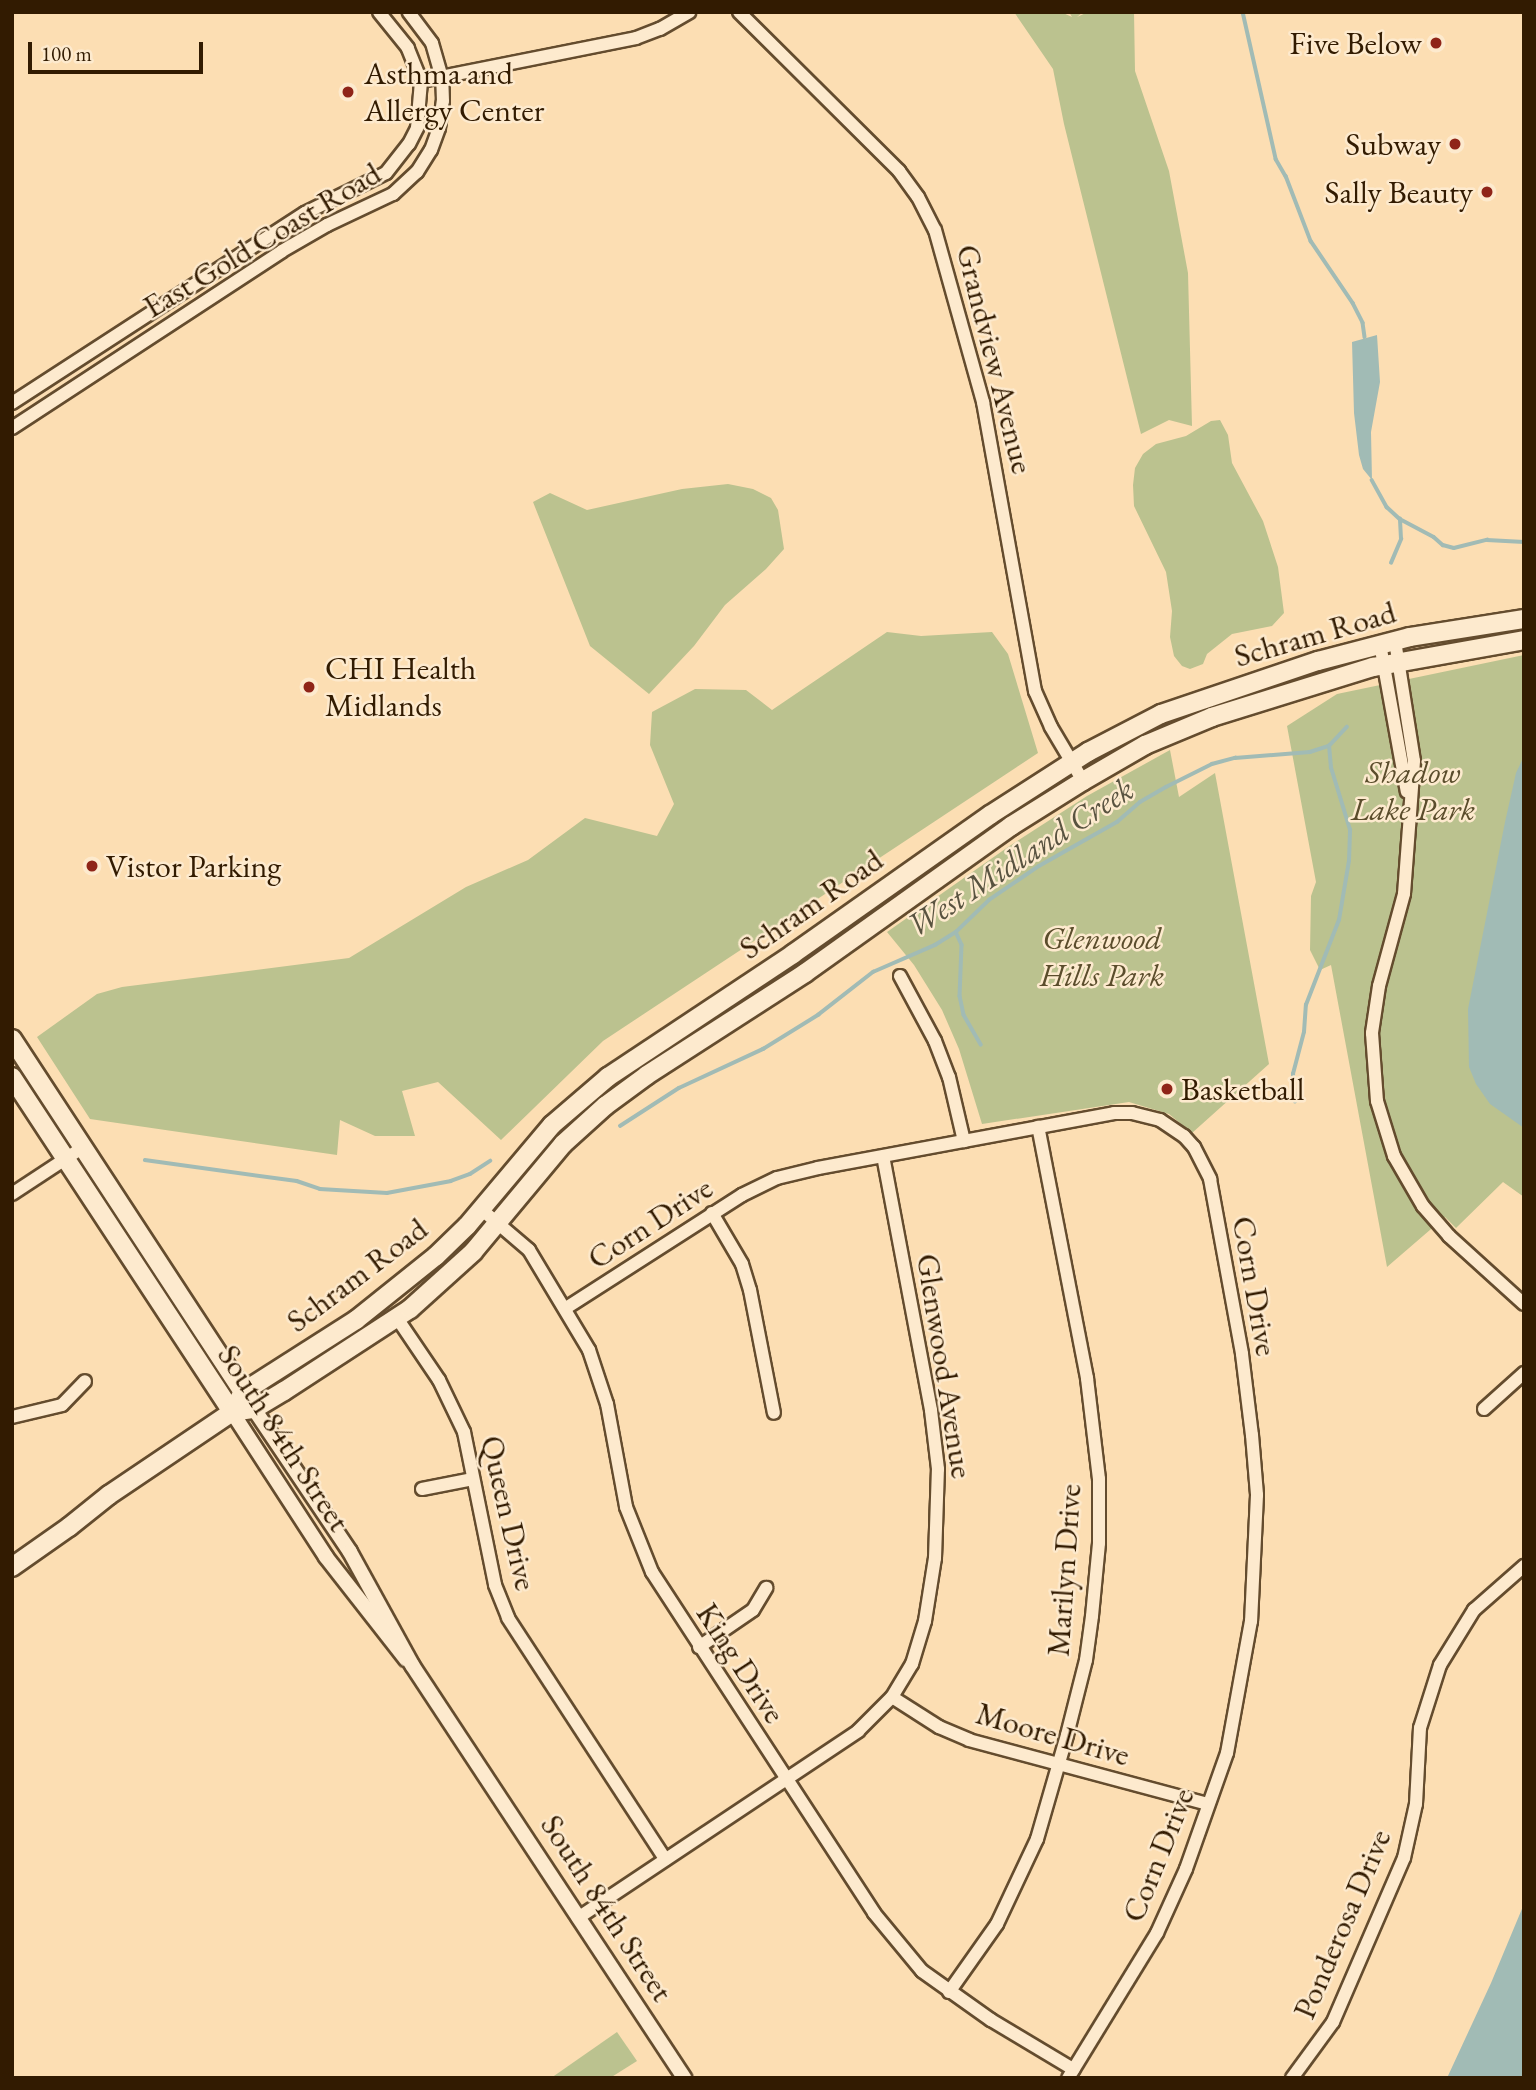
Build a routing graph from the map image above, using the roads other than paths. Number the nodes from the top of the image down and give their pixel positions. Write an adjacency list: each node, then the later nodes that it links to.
1 (379, 12): 6 (street)
2 (409, 12): 5 (street, East Gold Coast Road)
3 (689, 12): 5 (street)
4 (739, 12): 15 (street, Grandview Avenue)
5 (442, 78): 6 (street); 8 (street, East Gold Coast Road)
6 (421, 81): 7 (street, East Gold Coast Road)
7 (243, 251): 8 (street); 9 (street, East Gold Coast Road)
8 (255, 269): 10 (street, East Gold Coast Road)
9 (12, 403)
10 (12, 428)
11 (1524, 619): 13 (main road, Schram Road)
12 (1524, 640): 14 (main road, Schram Road)
13 (1387, 642): 14 (street); 15 (main road, Schram Road)
14 (1392, 663): 16 (main road, Schram Road); 29 (street)
15 (1072, 762): 16 (street, Grandview Avenue); 26 (main road, Schram Road)
16 (1083, 781): 28 (main road, Schram Road)
17 (900, 976): 21 (street)
18 (12, 1039): 22 (main road, South 84th Street)
19 (12, 1077): 24 (main road, South 84th Street)
20 (1038, 1127): 21 (street, Corn Drive); 48 (street, Marilyn Drive); 50 (street, Corn Drive)
21 (964, 1141): 23 (street, Corn Drive)
22 (82, 1148): 24 (street); 34 (main road, South 84th Street)
23 (883, 1156): 27 (street, Corn Drive); 47 (street, Glenwood Avenue)
24 (66, 1157): 25 (street); 37 (main road, South 84th Street)
25 (12, 1194)
26 (481, 1209): 28 (street, King Drive); 34 (main road, Schram Road)
27 (712, 1213): 30 (street, Corn Drive); 38 (street)
28 (498, 1222): 30 (street, King Drive); 31 (main road, Schram Road)
29 (1524, 1304)
30 (566, 1308): 45 (street, King Drive)
31 (397, 1318): 35 (main road, Schram Road); 40 (street, Queen Drive)
32 (1524, 1373): 36 (street)
33 (85, 1381): 39 (street)
34 (243, 1392): 35 (main road, South 84th Street); 37 (main road, Schram Road)
35 (254, 1409): 37 (main road, Schram Road); 46 (street, South 84th Street)
36 (1484, 1409)
37 (232, 1412): 43 (main road, Schram Road); 46 (street, South 84th Street)
38 (774, 1413)
39 (12, 1417)
40 (473, 1479): 41 (street); 51 (street, Queen Drive)
41 (422, 1489)
42 (1524, 1566): 56 (street, Ponderosa Drive)
43 (12, 1567)
44 (766, 1588): 45 (street)
45 (699, 1647): 49 (street, King Drive)
46 (412, 1665): 52 (street, South 84th Street)
47 (892, 1697): 48 (street, Moore Drive); 49 (street, Glenwood Avenue)
48 (1059, 1765): 50 (street, Moore Drive); 53 (street, Marilyn Drive)
49 (785, 1780): 51 (street, Glenwood Avenue); 53 (street, King Drive)
50 (1208, 1804): 54 (street, Corn Drive)
51 (665, 1859): 52 (street, Glenwood Avenue)
52 (578, 1918): 55 (street, South 84th Street)
53 (950, 1992): 54 (street, King Drive)
54 (1070, 2073)
55 (684, 2078)
56 (1292, 2078)

